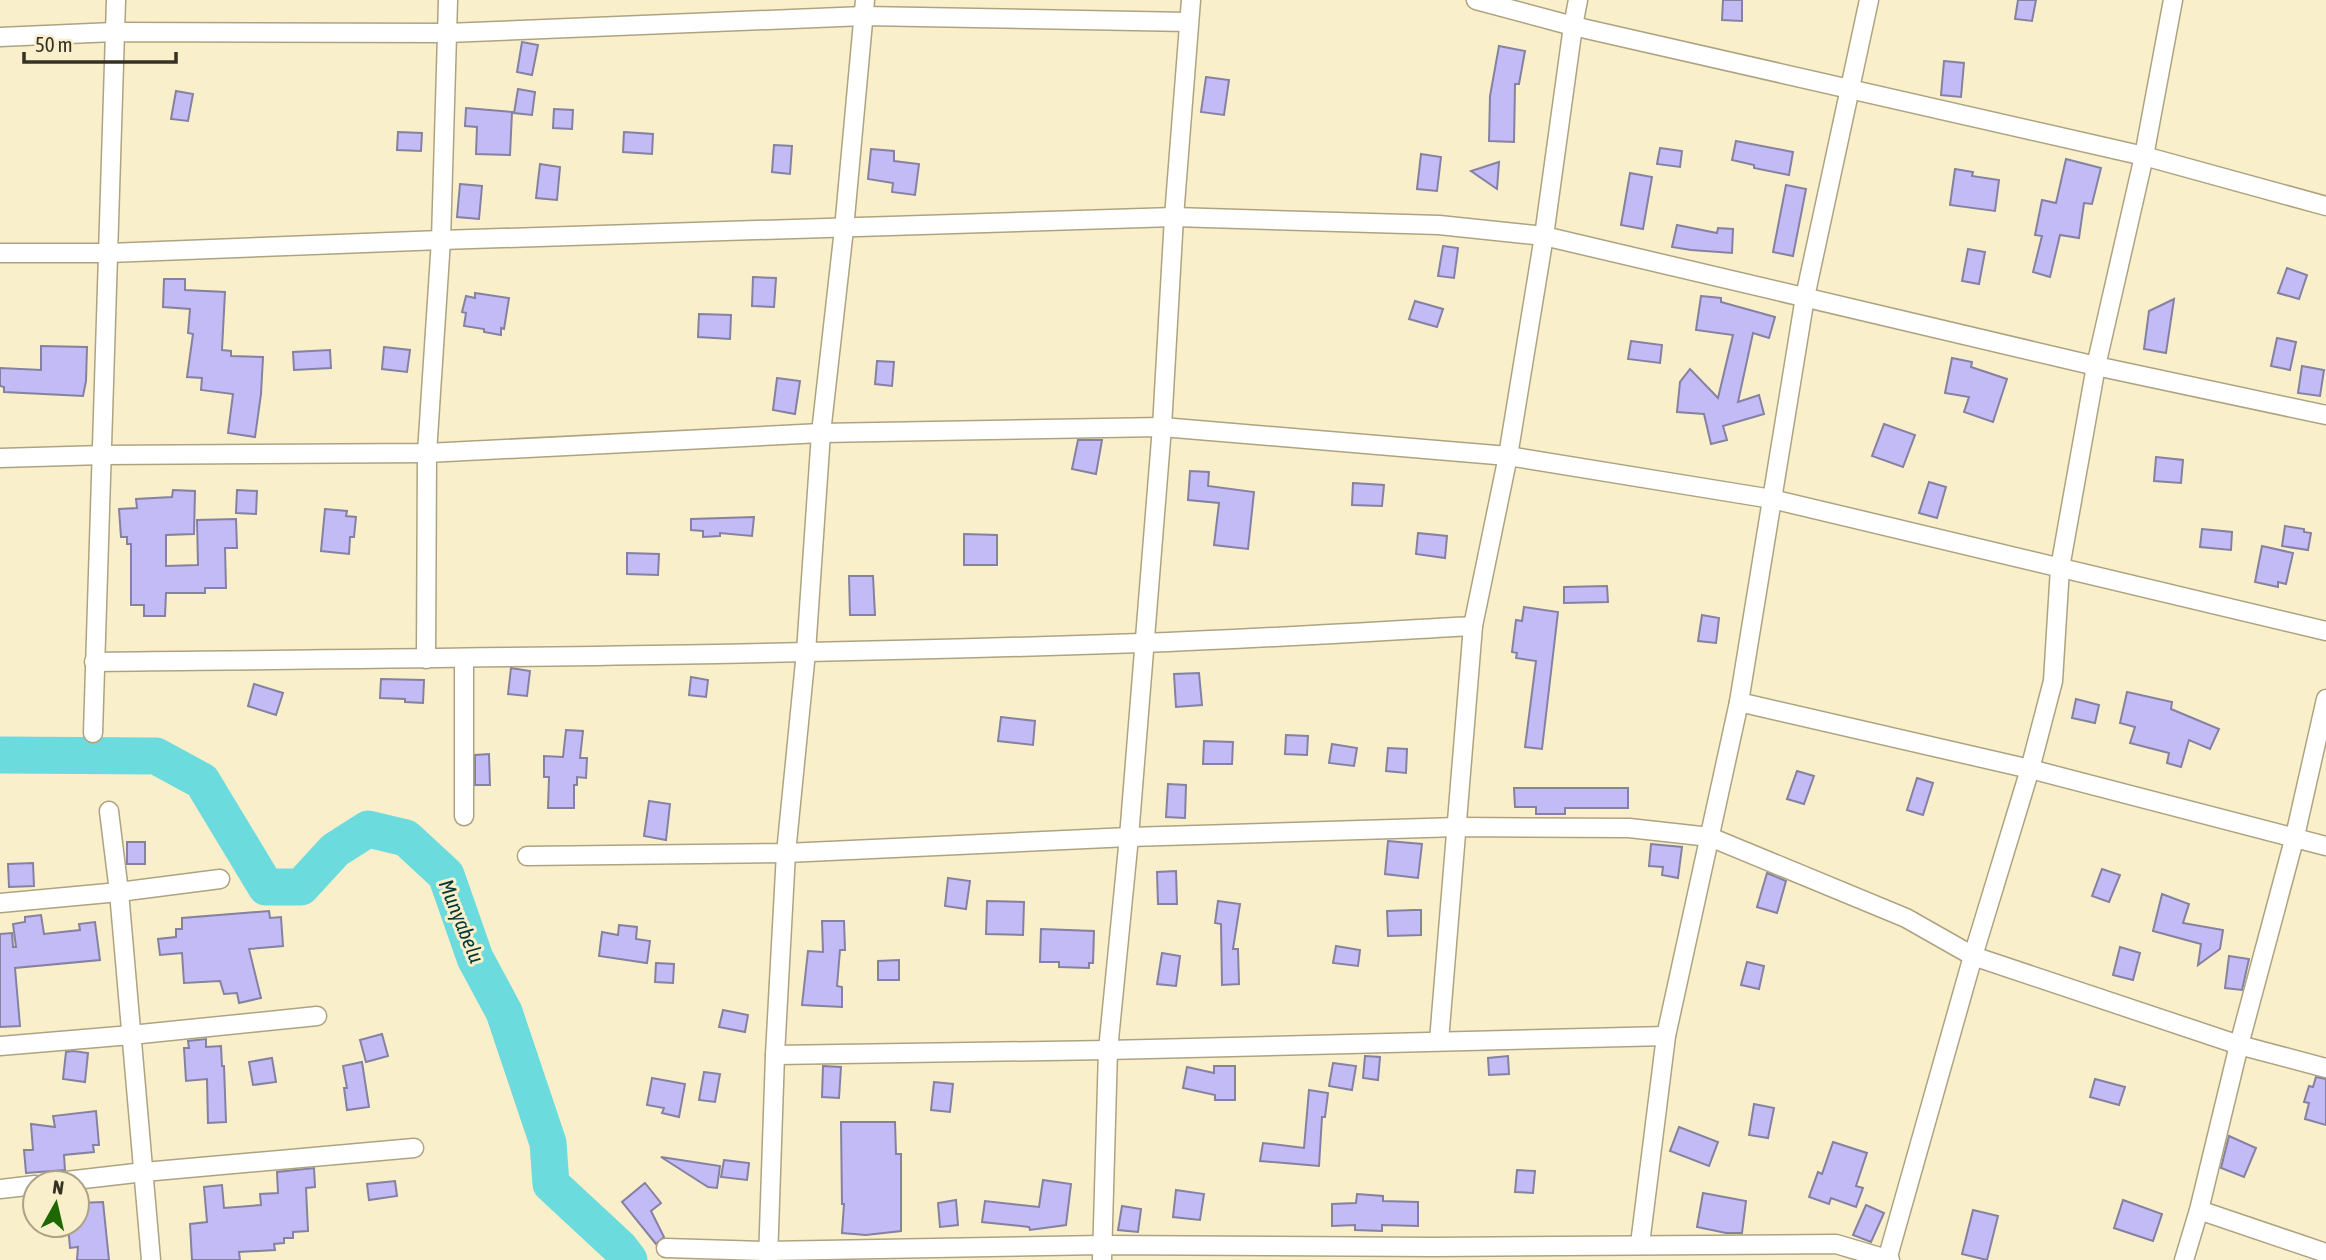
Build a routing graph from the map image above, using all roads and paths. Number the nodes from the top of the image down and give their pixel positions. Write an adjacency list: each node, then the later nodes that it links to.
1 (116, 0): 11 (street)
2 (448, 0): 12 (street)
3 (1191, 0): 9 (street)
4 (1476, 0): 10 (street)
5 (1578, 0): 10 (street)
6 (1868, 0): 14 (street)
7 (2173, 0): 15 (street)
8 (864, 8): 9 (street); 12 (street); 18 (street)
9 (1188, 22): 17 (street)
10 (1573, 26): 14 (street); 19 (street)
11 (114, 32): 12 (street); 13 (street); 22 (street)
12 (447, 33): 20 (street)
13 (0, 37)
14 (1848, 89): 15 (street); 23 (street)
15 (2144, 156): 16 (street); 24 (street)
16 (2326, 206)
17 (1174, 218): 18 (street); 19 (street); 26 (street)
18 (844, 229): 20 (street); 27 (street)
19 (1544, 236): 23 (street); 30 (street)
20 (440, 240): 22 (street); 28 (street)
21 (0, 253): 22 (street)
22 (109, 253): 29 (street)
23 (1805, 297): 24 (street); 32 (street)
24 (2096, 366): 25 (street); 33 (street)
25 (2326, 415)
26 (1162, 427): 27 (street); 30 (street); 36 (street)
27 (821, 433): 28 (street); 37 (street)
28 (427, 453): 29 (street); 39 (street)
29 (103, 454): 31 (street); 40 (street)
30 (1508, 456): 32 (street); 34 (street)
31 (0, 458)
32 (1772, 499): 33 (street); 42 (street)
33 (2060, 568): 35 (street); 44 (street)
34 (1474, 626): 36 (street); 47 (street)
35 (2326, 631)
36 (1144, 643): 37 (street); 49 (street)
37 (806, 652): 38 (street); 52 (street)
38 (464, 658): 39 (street); 46 (street)
39 (426, 659): 40 (street)
40 (94, 662): 43 (street)
41 (2326, 699): 48 (street)
42 (1739, 702): 44 (street); 50 (street)
43 (93, 733)
44 (2030, 769): 48 (street); 57 (street)
45 (109, 811): 55 (street)
46 (464, 816)
47 (1458, 827): 49 (street); 50 (street); 61 (street)
48 (2295, 836): 51 (street); 62 (street)
49 (1129, 837): 52 (street); 64 (street)
50 (1710, 837): 57 (street); 60 (street)
51 (2326, 846)
52 (786, 853): 53 (street); 65 (street)
53 (527, 856)
54 (220, 879): 55 (street)
55 (119, 892): 56 (street); 59 (street)
56 (0, 904)
57 (1973, 956): 62 (street); 80 (street)
58 (317, 1016): 59 (street)
59 (131, 1035): 63 (street); 68 (street)
60 (1666, 1036): 61 (street); 73 (street)
61 (1439, 1041): 64 (street)
62 (2239, 1045): 66 (street); 72 (street)
63 (0, 1046)
64 (1108, 1049): 65 (street); 75 (street)
65 (775, 1055): 78 (street)
66 (2326, 1068)
67 (414, 1148): 68 (street)
68 (144, 1172): 69 (street); 79 (street)
69 (91, 1178)
70 (21, 1187): 71 (street)
71 (0, 1189)
72 (2199, 1210): 77 (street); 81 (street)
73 (1640, 1244): 76 (street); 80 (street)
74 (666, 1248): 78 (street)
75 (1102, 1252): 76 (street); 78 (street)
76 (1433, 1253)
77 (2326, 1253)
78 (768, 1255)
79 (151, 1260)
80 (1888, 1260)
81 (2184, 1260)

